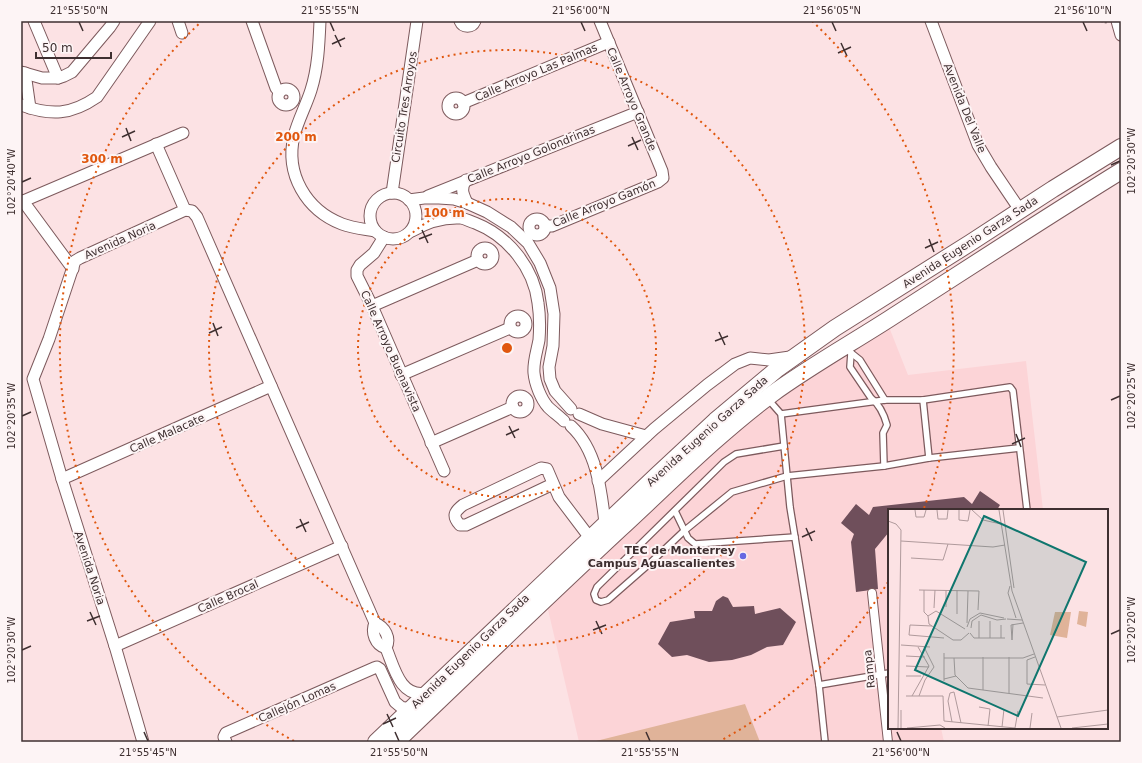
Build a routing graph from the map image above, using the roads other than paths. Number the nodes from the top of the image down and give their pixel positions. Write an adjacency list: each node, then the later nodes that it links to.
1 (34, 21): 17 (street)
2 (150, 21): 20 (street)
3 (178, 21): 13 (street)
4 (252, 21): 18 (street)
5 (320, 21): 37 (street)
6 (417, 21): 28 (street, Circuito Tres Arroyos)
7 (460, 21): 8 (street)
8 (475, 21)
9 (600, 21): 15 (street, Calle Arroyo Grande)
10 (931, 21): 34 (street, Avenida Del Valle)
11 (1117, 21): 14 (street)
12 (110, 23): 17 (street)
13 (182, 33)
14 (1121, 35)
15 (609, 42): 19 (street, Calle Arroyo Las Palmas); 21 (street, Calle Arroyo Grande)
16 (23, 73): 17 (street); 20 (street)
17 (58, 78)
18 (280, 92)
19 (463, 102)
20 (26, 106)
21 (638, 112): 26 (street, Calle Arroyo Grande); 27 (street, Calle Arroyo Golondrinas)
22 (183, 133): 23 (street)
23 (156, 144): 31 (street); 33 (street)
24 (1121, 147): 34 (main road, Avenida Eugenio Garza Sada)
25 (1121, 171): 42 (main road, Avenida Eugenio Garza Sada)
26 (663, 178): 35 (street, Calle Arroyo Gamón)
27 (466, 180): 29 (street, Calle Arroyo Golondrinas); 32 (street)
28 (392, 193): 30 (street); 37 (street)
29 (424, 198): 30 (street); 32 (street)
30 (410, 200): 36 (street)
31 (22, 202): 39 (street)
32 (467, 203): 52 (street)
33 (185, 210): 39 (street, Avenida Noria); 45 (street)
34 (1020, 210): 42 (main road, Avenida Eugenio Garza Sada)
35 (545, 226)
36 (412, 231): 37 (street); 54 (street)
37 (379, 234): 40 (street, Calle Arroyo Buenavista)
38 (478, 260): 40 (street)
39 (73, 269): 62 (street, Avenida Noria)
40 (372, 306): 44 (street, Calle Arroyo Buenavista)
41 (510, 328): 44 (street)
42 (843, 340): 43 (main road, Avenida Eugenio Garza Sada); 46 (main road, Avenida Eugenio Garza Sada); 47 (lane); 49 (lane)
43 (794, 357): 53 (street); 67 (main road, Avenida Eugenio Garza Sada)
44 (402, 375): 55 (street, Calle Arroyo Buenavista)
45 (272, 386): 62 (street, Calle Malacate); 71 (street)
46 (767, 398): 51 (lane); 82 (main road, Avenida Eugenio Garza Sada)
47 (885, 400): 48 (lane); 49 (lane)
48 (923, 400): 57 (lane); 58 (lane)
49 (875, 401): 51 (lane); 59 (lane)
50 (513, 407): 55 (street)
51 (780, 414): 56 (lane)
52 (595, 420): 53 (street); 54 (street)
53 (646, 436): 63 (street)
54 (583, 438): 63 (street)
55 (431, 443): 60 (street, Calle Arroyo Buenavista)
56 (784, 446): 61 (lane); 66 (lane)
57 (1019, 448): 58 (lane); 65 (lane)
58 (929, 458): 59 (lane)
59 (884, 466): 61 (lane)
60 (444, 471)
61 (787, 476): 68 (lane); 69 (lane)
62 (62, 479): 73 (street, Avenida Noria)
63 (598, 481): 67 (street)
64 (553, 484): 64 (street); 70 (street)
65 (1027, 509)
66 (675, 511): 68 (lane); 68 (lane)
67 (605, 523): 70 (main road, Avenida Eugenio Garza Sada)
68 (684, 531): 69 (lane)
69 (795, 537): 76 (lane)
70 (590, 538): 77 (main road, Avenida Eugenio Garza Sada)
71 (342, 546): 73 (street, Calle Brocal); 77 (street)
72 (872, 593): 75 (street, Rampa)
73 (115, 646): 79 (street, Avenida Noria)
74 (888, 672): 75 (lane)
75 (880, 674): 76 (lane); 84 (street, Rampa)
76 (819, 685): 83 (lane)
77 (426, 693): 78 (main road, Avenida Eugenio Garza Sada)
78 (410, 709): 80 (street, Callejón Lomas); 81 (main road, Avenida Eugenio Garza Sada)
79 (143, 742)
80 (226, 742)
81 (376, 742)
82 (396, 742)
83 (825, 742)
84 (888, 742)

